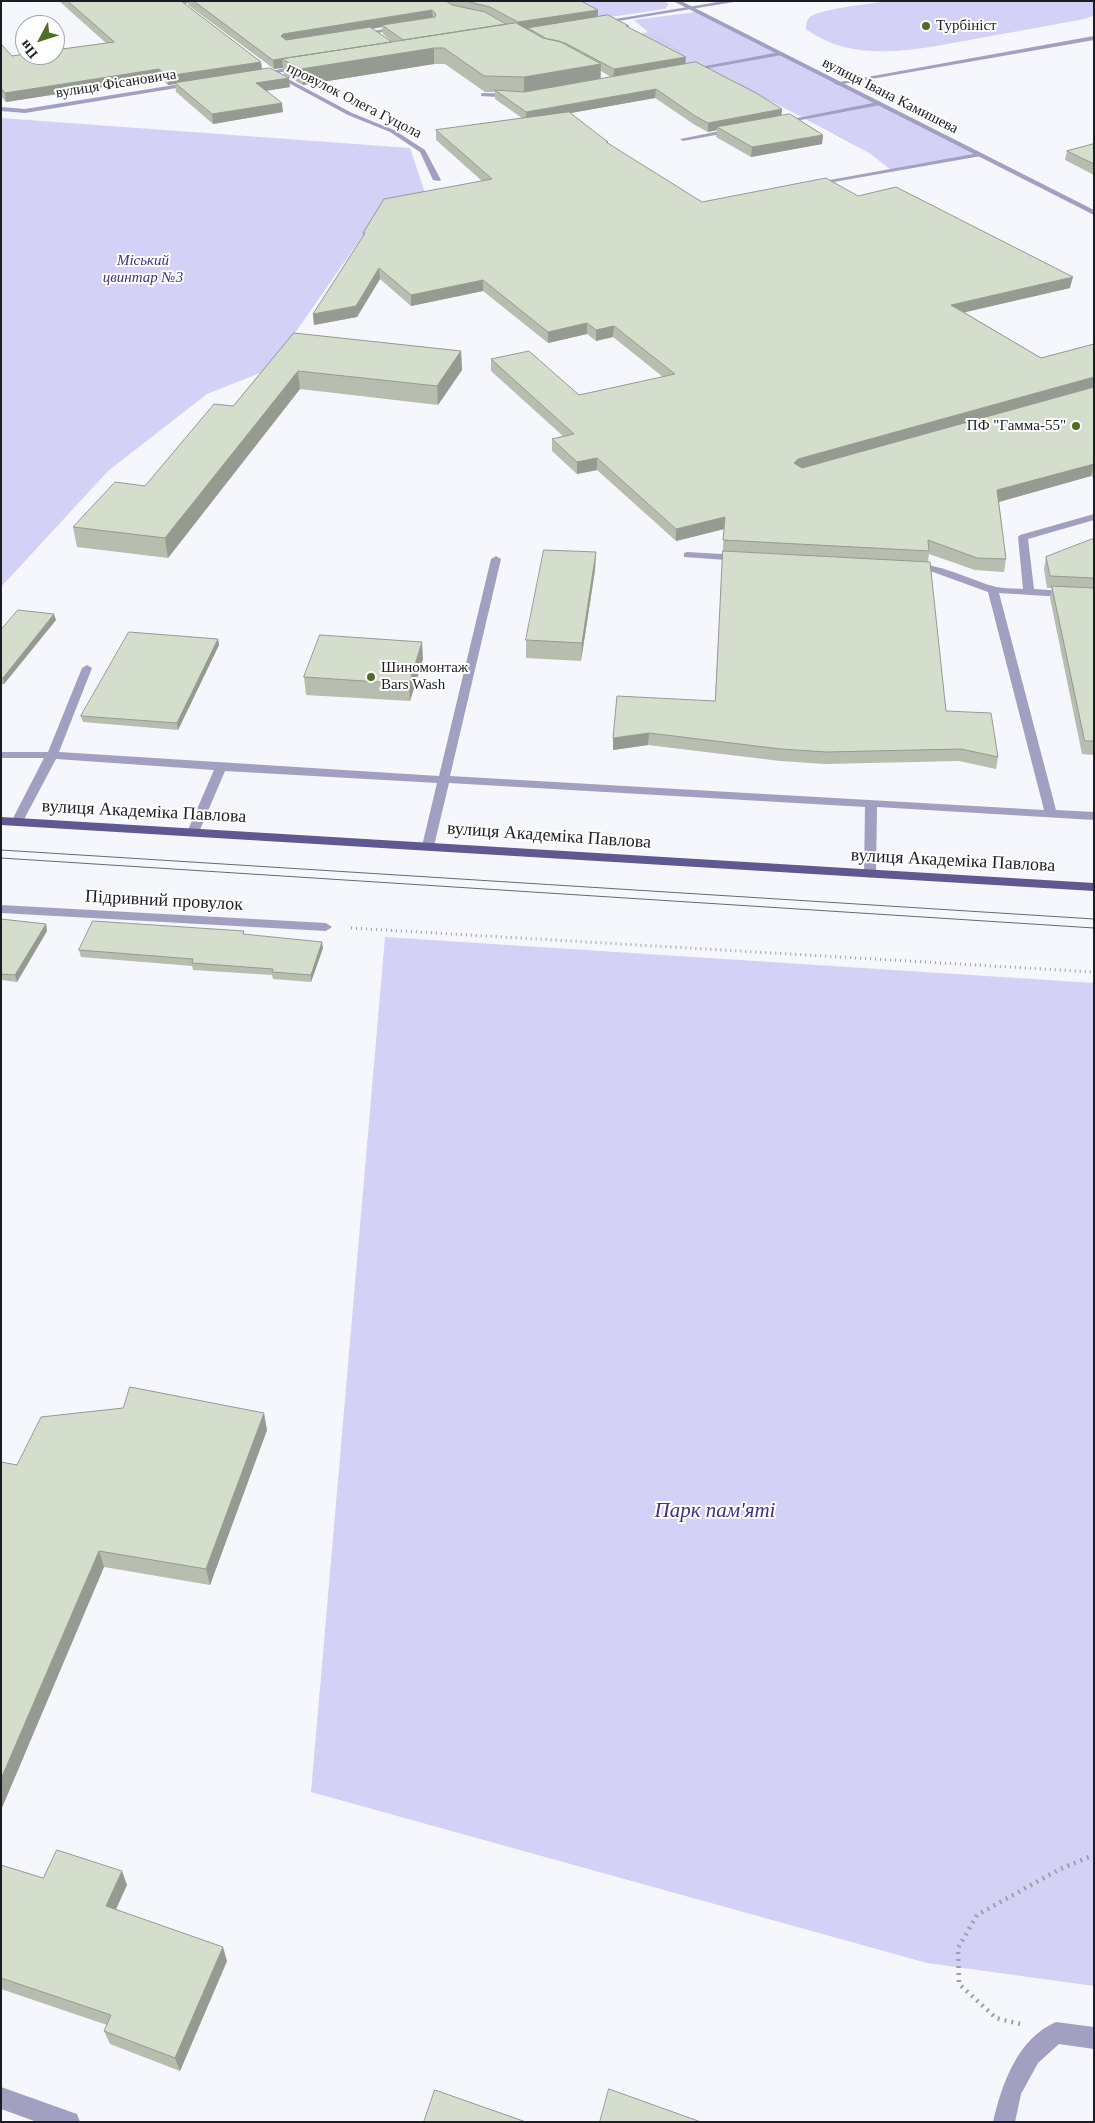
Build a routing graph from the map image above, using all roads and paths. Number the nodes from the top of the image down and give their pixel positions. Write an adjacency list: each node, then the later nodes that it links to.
1 (190, 1): 4 (street)
2 (676, 1): 5 (street, вулиця Івана Камишева)
3 (737, 1): 5 (street)
4 (178, 3): 6 (street)
5 (690, 9): 7 (street); 14 (street, вулиця Івана Камишева)
6 (188, 10)
7 (630, 18): 8 (street); 17 (path)
8 (592, 23)
9 (407, 27): 10 (street)
10 (372, 32): 11 (street); 12 (street)
11 (353, 35)
12 (380, 37)
13 (1094, 38): 22 (street)
14 (780, 54): 17 (street); 22 (street, вулиця Івана Камишева)
15 (263, 66): 19 (street, провулок Олега Гуцола)
16 (308, 66): 19 (street)
17 (706, 67): 18 (street); 27 (path)
18 (680, 71)
19 (271, 72): 20 (street); 33 (street, провулок Олега Гуцола)
20 (251, 75)
21 (202, 83): 26 (street, вулиця Фісановича)
22 (836, 83): 25 (street, вулиця Івана Камишева)
23 (483, 95): 24 (street)
24 (524, 97)
25 (878, 104): 27 (street); 31 (street, вулиця Івана Камишева)
26 (2, 109)
27 (804, 118): 28 (street); 32 (path)
28 (776, 123)
29 (739, 129): 30 (street)
30 (683, 139)
31 (980, 155): 32 (street); 35 (street, вулиця Івана Камишева)
32 (891, 170): 34 (street)
33 (437, 180)
34 (817, 183)
35 (1094, 213)
36 (1094, 517): 42 (street)
37 (687, 555): 38 (street)
38 (746, 558)
39 (496, 559): 48 (street)
40 (904, 568): 41 (street)
41 (993, 590): 42 (street); 50 (street)
42 (1029, 593): 43 (street)
43 (1094, 596)
44 (87, 668): 46 (street)
45 (1, 755): 46 (street)
46 (52, 755): 47 (street); 53 (street)
47 (221, 767): 48 (street); 54 (street)
48 (443, 779): 49 (street); 55 (street)
49 (871, 804): 50 (street); 56 (street)
50 (1051, 814): 51 (street)
51 (1094, 816)
52 (1, 821): 53 (main road, вулиця Академіка Павлова)
53 (17, 822): 54 (main road, вулиця Академіка Павлова)
54 (193, 832): 55 (main road, вулиця Академіка Павлова)
55 (428, 846): 56 (main road, вулиця Академіка Павлова)
56 (870, 874): 57 (main road, вулиця Академіка Павлова)
57 (1094, 887)
58 (1, 910): 59 (street, Підривний провулок)
59 (326, 927): 60 (path)
60 (1094, 972)
61 (1094, 1855): 62 (path)
62 (1056, 2033): 63 (street); 66 (street)
63 (1094, 2038)
64 (1, 2098): 65 (street)
65 (69, 2122)
66 (1004, 2122)

